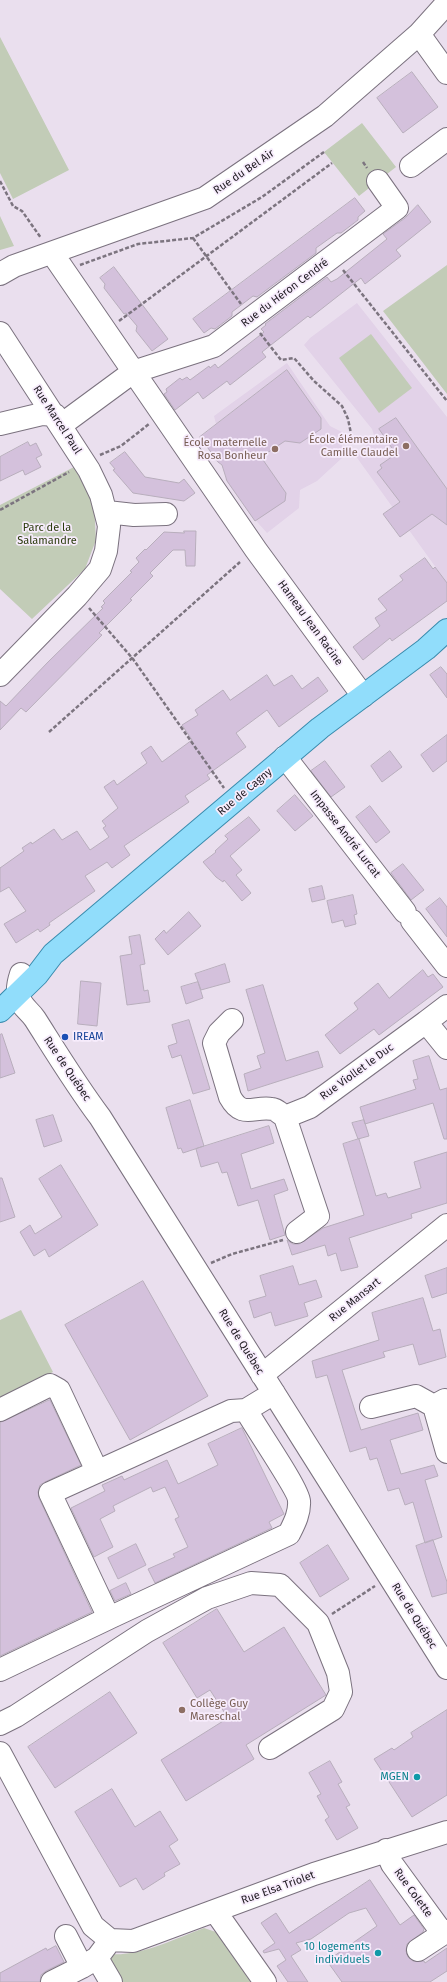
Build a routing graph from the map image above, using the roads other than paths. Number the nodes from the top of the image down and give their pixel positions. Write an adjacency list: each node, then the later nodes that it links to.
1 (445, 2): 2 (street, Rue du Bel Air)
2 (419, 34): 3 (street); 7 (street, Rue du Bel Air)
3 (447, 73)
4 (447, 139): 5 (street)
5 (411, 166)
6 (378, 181): 10 (street, Rue du Héron Cendré)
7 (52, 253): 8 (street, Rue du Bel Air); 10 (street)
8 (0, 274)
9 (0, 332): 11 (street, Rue Marcel Paul)
10 (133, 372): 11 (street, Rue du Héron Cendré); 17 (street, Hameau Jean Racine)
11 (58, 420): 12 (street); 13 (street, Rue Marcel Paul)
12 (0, 424)
13 (107, 512): 14 (street); 16 (street, Rue Marcel Paul)
14 (166, 514)
15 (447, 630): 17 (main road, Rue de Cagny)
16 (0, 675)
17 (363, 696): 18 (main road, Rue de Cagny)
18 (286, 757): 19 (main road, Rue de Cagny); 20 (street, Impasse André Lurcat)
19 (48, 961): 21 (main road, Rue de Cagny); 21 (street)
20 (447, 966)
21 (13, 1000): 29 (street, Rue de Québec)
22 (447, 1006): 24 (street, Rue Viollet le Duc)
23 (232, 1020): 26 (street)
24 (426, 1022): 25 (street); 26 (street, Rue Viollet le Duc)
25 (447, 1048)
26 (285, 1117): 28 (street)
27 (447, 1225): 29 (street, Rue Mansart)
28 (297, 1232)
29 (268, 1384): 33 (street, Rue Mansart); 37 (street, Rue de Québec)
30 (440, 1403): 31 (street); 34 (street)
31 (371, 1407)
32 (0, 1410): 35 (street)
33 (246, 1410): 35 (street); 36 (street)
34 (447, 1452)
35 (97, 1471): 36 (street)
36 (109, 1618): 38 (street)
37 (447, 1668)
38 (0, 1670)
39 (0, 1724): 40 (street)
40 (270, 1748)
41 (0, 1754): 47 (street)
42 (447, 1832): 43 (street, Rue Elsa Triolet)
43 (386, 1850): 44 (street, Rue Elsa Triolet); 45 (street, Rue Colette)
44 (215, 1912): 47 (street, Rue Elsa Triolet); 52 (street)
45 (445, 1932): 48 (street, Rue Colette)
46 (66, 1936): 49 (street)
47 (110, 1940): 49 (street)
48 (418, 1950)
49 (89, 1962): 50 (street); 51 (street)
50 (52, 1982)
51 (111, 1982)
52 (265, 1982)

